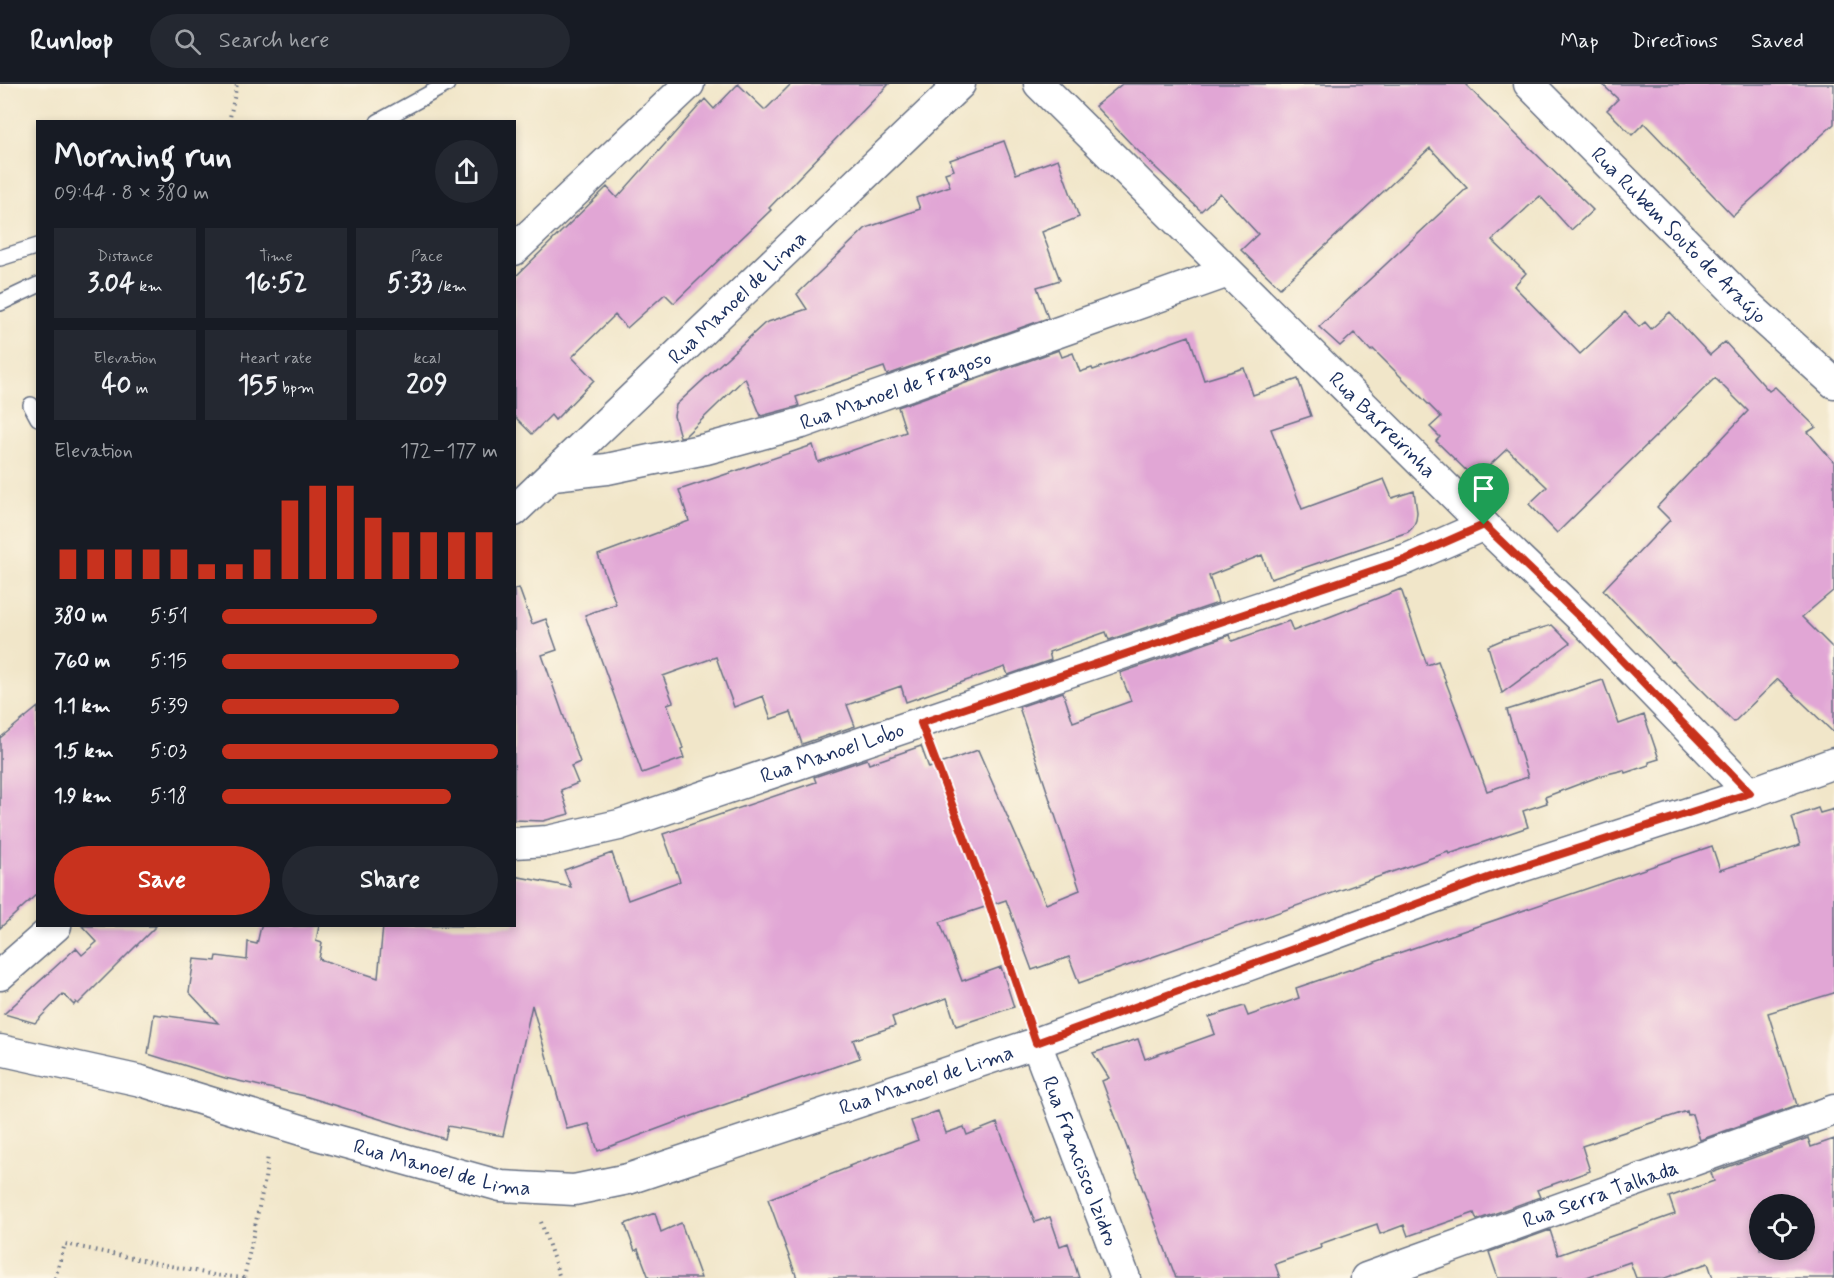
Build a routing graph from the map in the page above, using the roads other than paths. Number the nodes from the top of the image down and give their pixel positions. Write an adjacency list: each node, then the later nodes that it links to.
1 (447, 84): 6 (lane)
2 (689, 84): 8 (street)
3 (960, 84): 14 (street, Rua Manoel de Lima)
4 (1039, 84): 10 (street, Rua Barreirinha)
5 (1529, 84): 13 (street, Rua Rubem Souto de Araújo)
6 (382, 120)
7 (36, 247): 9 (lane)
8 (516, 248)
9 (0, 258)
10 (1228, 272): 14 (street, Rua Manoel de Fragoso); 16 (street, Rua Barreirinha)
11 (36, 286): 12 (lane)
12 (0, 303)
13 (1834, 383)
14 (553, 475): 15 (street, Rua Manoel de Lima)
15 (516, 509)
16 (1484, 525): 18 (street, Rua Barreirinha); 19 (street, Rua Manoel Lobo)
17 (1834, 763): 18 (street, Rua Manoel de Lima)
18 (1750, 793): 22 (street, Rua Manoel de Lima)
19 (516, 843)
20 (56, 927): 21 (street)
21 (0, 975)
22 (1036, 1043): 23 (street, Rua Manoel de Lima); 25 (street, Rua Francisco Izidro)
23 (0, 1050)
24 (1834, 1110): 26 (street, Rua Serra Talhada)
25 (1125, 1278)
26 (1366, 1278)

